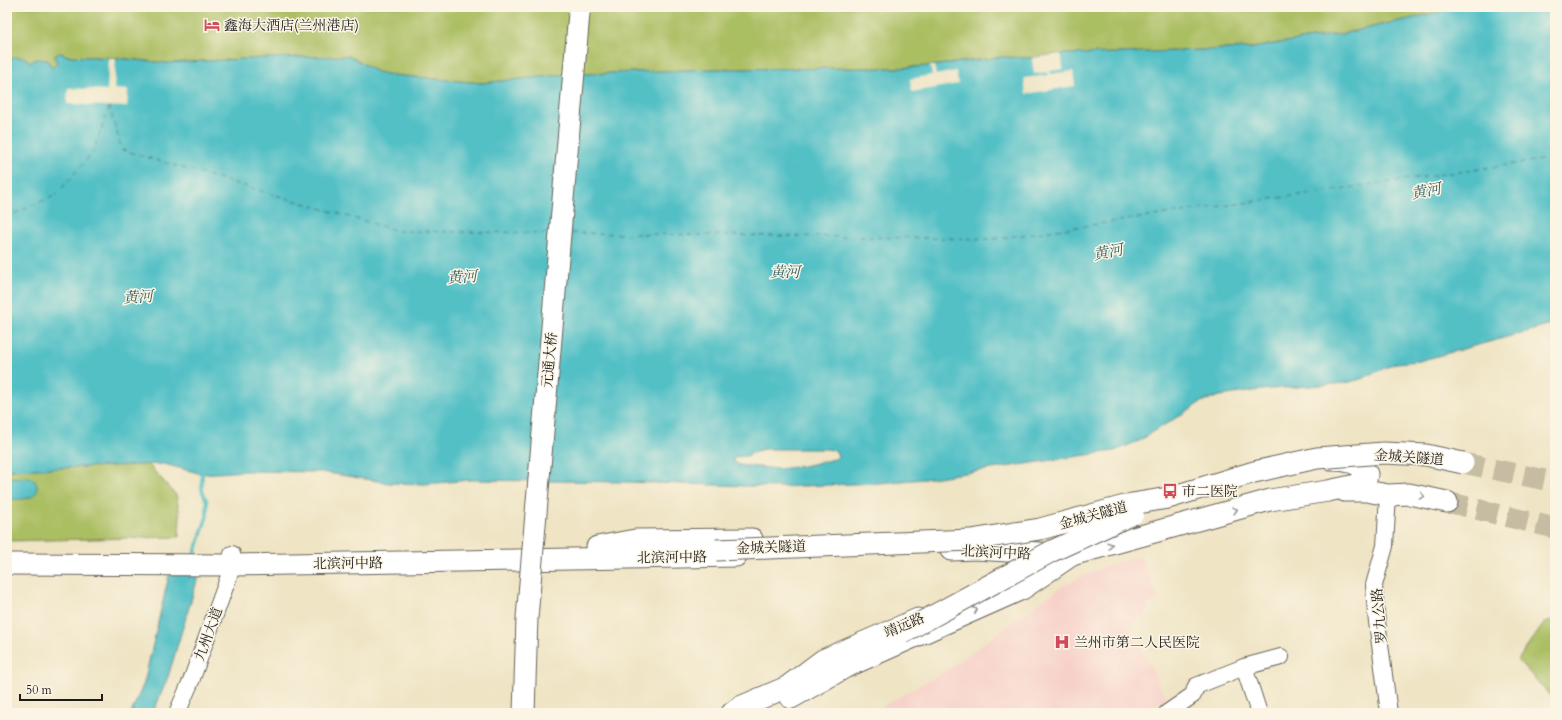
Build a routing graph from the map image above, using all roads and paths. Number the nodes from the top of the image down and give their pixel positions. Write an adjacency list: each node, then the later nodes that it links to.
1 (579, 10): 19 (main road, 元通大桥, bridge)
2 (1463, 462): 5 (main road, 金城关隧道, bridge)
3 (1328, 492): 4 (main road); 7 (main road); 11 (main road, 北滨河中路, one-way to 3)
4 (1388, 495): 6 (main road, one-way to 6); 24 (street, 罗九公路)
5 (1168, 498): 8 (main road, 金城关隧道, bridge); 17 (main road, bridge)
6 (1447, 502)
7 (1077, 522): 8 (main road); 10 (main road, 靖远路); 11 (main road)
8 (598, 547): 13 (main road, 北滨河中路)
9 (7, 553): 12 (main road, 北滨河中路)
10 (1040, 554): 11 (main road, 北滨河中路); 13 (main road, 北滨河中路); 17 (main road, 靖远路)
11 (1072, 555): 21 (main road, 靖远路, one-way to 11)
12 (179, 559): 13 (main road, 北滨河中路); 14 (main road, 北滨河中路)
13 (232, 560): 18 (street, 九州大道)
14 (7, 564)
15 (1281, 657): 16 (street)
16 (1244, 667): 22 (street); 23 (street)
17 (787, 688): 20 (main road, 靖远路)
18 (177, 713)
19 (524, 713)
20 (732, 713)
21 (764, 713)
22 (1167, 713)
23 (1258, 713)
24 (1389, 713)

